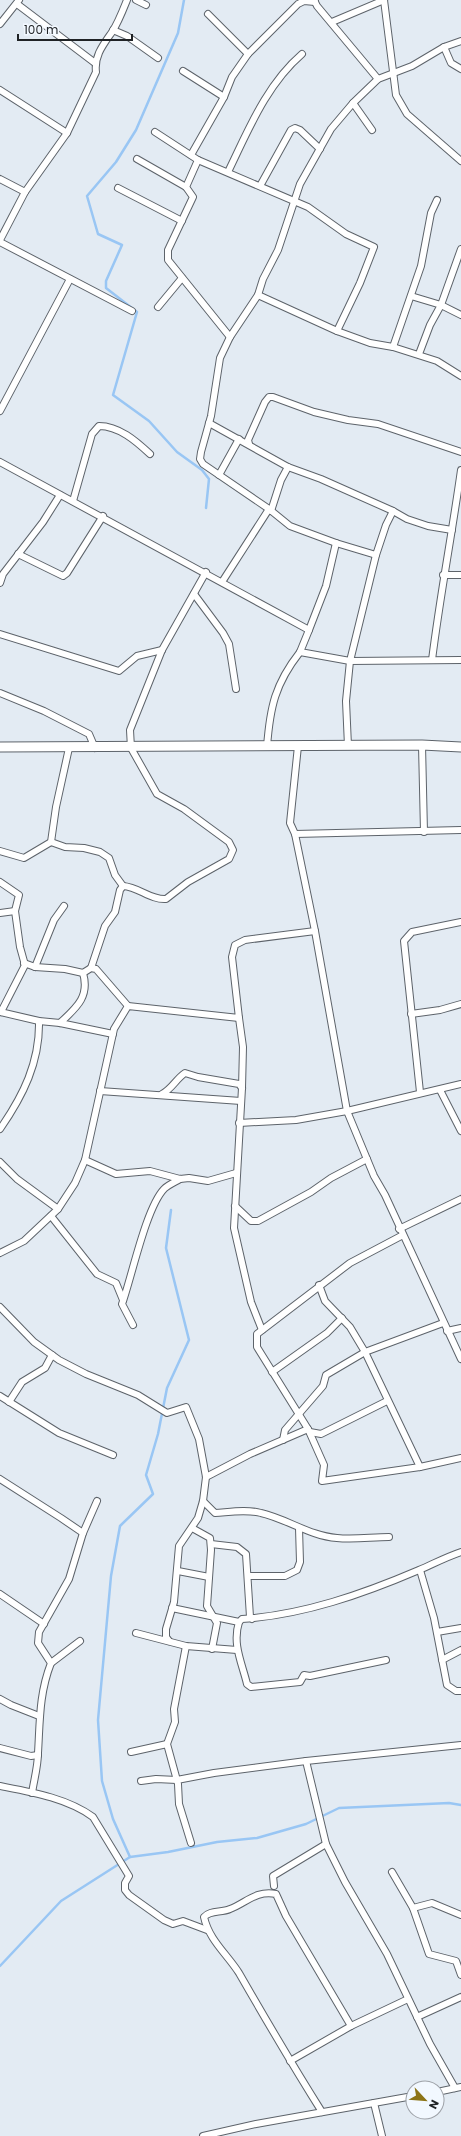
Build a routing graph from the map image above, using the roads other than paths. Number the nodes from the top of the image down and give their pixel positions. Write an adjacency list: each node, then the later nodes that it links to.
1 (127, 0): 10 (street)
2 (136, 0): 6 (street)
3 (384, 0): 8 (street); 19 (street)
4 (315, 1): 8 (street); 13 (street)
5 (18, 2): 9 (street); 16 (street)
6 (146, 5)
7 (208, 14): 13 (street)
8 (332, 22): 20 (street)
9 (0, 23)
10 (113, 30): 15 (street); 16 (street)
11 (461, 41): 12 (street)
12 (444, 47): 17 (street); 19 (street)
13 (248, 54): 22 (street)
14 (302, 54): 32 (street)
15 (158, 58)
16 (95, 62): 25 (street)
17 (461, 69)
18 (183, 71): 22 (street)
19 (394, 73): 20 (street); 31 (street)
20 (378, 79): 23 (street)
21 (0, 90): 25 (street)
22 (224, 97): 28 (street)
23 (354, 102): 24 (street); 27 (street)
24 (372, 130)
25 (67, 132): 37 (street)
26 (155, 132): 28 (street)
27 (320, 149): 34 (street); 39 (street)
28 (191, 155): 30 (street)
29 (137, 159): 35 (street)
30 (198, 160): 32 (street); 35 (street)
31 (461, 161)
32 (228, 172): 34 (street)
33 (0, 179): 37 (street)
34 (260, 186): 39 (street)
35 (186, 187): 40 (street)
36 (118, 188): 40 (street)
37 (25, 192): 41 (street)
38 (437, 200): 46 (street)
39 (294, 202): 45 (street); 51 (street)
40 (182, 222): 43 (street)
41 (0, 241): 44 (street)
42 (461, 249): 47 (street)
43 (182, 278): 48 (street); 52 (street)
44 (70, 279): 49 (street); 56 (street)
45 (258, 295): 51 (street); 52 (street)
46 (411, 296): 47 (street); 53 (street)
47 (441, 305): 50 (street); 54 (street)
48 (158, 307)
49 (132, 311)
50 (461, 315)
51 (337, 331): 53 (street)
52 (230, 337): 57 (street)
53 (393, 347): 54 (street)
54 (419, 354): 55 (street)
55 (461, 376)
56 (0, 411)
57 (209, 423): 58 (street); 65 (street)
58 (239, 439): 59 (street); 65 (street)
59 (249, 444): 60 (street); 63 (street)
60 (461, 452)
61 (150, 454): 67 (street)
62 (0, 462): 66 (street)
63 (288, 467): 68 (street); 69 (street)
64 (461, 470): 71 (street)
65 (219, 475): 68 (street)
66 (60, 495): 67 (street); 73 (street)
67 (73, 501): 70 (street)
68 (270, 510): 72 (street); 78 (street)
69 (393, 511): 71 (street); 74 (street)
70 (103, 516): 73 (street); 75 (street)
71 (452, 530): 76 (street)
72 (336, 543): 74 (street); 81 (street)
73 (18, 554): 79 (street)
74 (376, 554): 87 (street)
75 (206, 572): 78 (street); 80 (street)
76 (443, 575): 77 (street); 85 (street)
77 (461, 575)
78 (222, 582): 81 (street)
79 (0, 583)
80 (194, 594): 83 (street); 88 (street)
81 (309, 630): 84 (street)
82 (0, 634): 83 (street)
83 (162, 650): 98 (street)
84 (300, 652): 87 (street); 94 (street)
85 (432, 660): 86 (street); 87 (street)
86 (461, 660)
87 (350, 661): 92 (street)
88 (236, 688)
89 (0, 693): 97 (street)
90 (422, 745): 92 (main road); 95 (main road); 100 (street)
91 (298, 746): 92 (main road); 94 (main road); 101 (street)
92 (348, 746)
93 (0, 747): 96 (main road)
94 (267, 747): 98 (main road)
95 (461, 747)
96 (69, 748): 97 (main road); 102 (street)
97 (95, 748): 98 (main road)
98 (131, 748): 105 (street)
99 (461, 830): 100 (street)
100 (424, 832): 101 (street)
101 (295, 834): 110 (street)
102 (51, 842): 103 (street); 105 (street)
103 (0, 851)
104 (0, 882): 107 (street)
105 (123, 886): 113 (street)
106 (64, 906): 112 (street)
107 (15, 911): 108 (street); 111 (street)
108 (0, 913)
109 (461, 922): 118 (street)
110 (315, 931): 119 (street); 130 (street)
111 (24, 963): 112 (street); 117 (street)
112 (35, 967): 114 (street)
113 (92, 968): 114 (street); 116 (street)
114 (83, 973): 121 (street)
115 (461, 1004): 118 (street)
116 (128, 1006): 119 (street); 122 (street)
117 (1, 1012): 120 (street)
118 (411, 1014): 127 (street)
119 (239, 1018): 124 (street)
120 (39, 1021): 121 (street); 132 (street)
121 (60, 1023): 122 (street)
122 (113, 1034): 126 (street)
123 (461, 1084): 125 (street)
124 (242, 1088): 128 (street); 129 (street)
125 (440, 1090): 127 (street); 133 (street)
126 (100, 1091): 128 (street); 135 (street)
127 (420, 1092): 130 (street)
128 (161, 1095): 129 (street)
129 (241, 1101): 131 (street)
130 (347, 1111): 131 (street); 134 (street)
131 (240, 1123): 137 (street)
132 (0, 1129)
133 (461, 1131)
134 (367, 1159): 140 (street); 143 (street)
135 (85, 1160): 138 (street); 141 (street)
136 (0, 1162): 141 (street)
137 (236, 1173): 138 (street); 140 (street)
138 (180, 1179): 147 (street)
139 (461, 1199): 143 (street)
140 (235, 1206): 153 (street)
141 (58, 1209): 142 (street)
142 (51, 1216): 145 (street); 147 (street)
143 (399, 1229): 144 (street)
144 (403, 1235): 146 (street); 150 (street)
145 (0, 1253)
146 (319, 1285): 149 (street); 153 (street)
147 (123, 1300): 151 (street)
148 (0, 1307): 156 (street)
149 (342, 1318): 155 (street); 158 (street)
150 (443, 1323): 154 (street); 155 (street)
151 (133, 1325)
152 (461, 1328): 154 (street)
153 (262, 1330): 158 (street)
154 (447, 1331): 157 (street)
155 (365, 1352): 160 (street); 162 (street)
156 (52, 1355): 161 (street); 168 (street)
157 (461, 1359)
158 (272, 1372): 162 (street)
159 (0, 1396): 161 (street)
160 (388, 1401): 163 (street); 167 (street)
161 (9, 1402): 165 (street)
162 (300, 1414): 163 (street); 164 (street)
163 (309, 1430): 164 (street); 167 (street)
164 (283, 1440): 168 (street)
165 (113, 1455)
166 (461, 1458): 167 (street)
167 (420, 1468)
168 (206, 1476): 171 (street)
169 (0, 1479): 174 (street)
170 (97, 1501): 174 (street)
171 (203, 1501): 172 (street); 173 (street)
172 (192, 1528): 176 (street); 179 (street)
173 (299, 1528): 175 (street); 180 (street)
174 (83, 1534): 187 (street)
175 (389, 1536)
176 (211, 1544): 180 (street); 181 (street)
177 (461, 1552): 178 (street)
178 (420, 1570): 185 (street); 190 (street)
179 (178, 1571): 181 (street); 183 (street)
180 (248, 1576): 185 (street)
181 (209, 1577): 184 (street)
182 (0, 1594): 187 (street)
183 (172, 1608): 184 (street); 192 (street)
184 (215, 1616): 186 (street); 194 (street)
185 (252, 1618): 186 (street)
186 (239, 1622): 195 (street)
187 (44, 1624): 197 (street)
188 (461, 1628): 190 (street)
189 (136, 1632): 192 (street)
190 (437, 1632): 200 (street)
191 (80, 1641): 198 (street)
192 (169, 1641): 193 (street)
193 (186, 1646): 194 (street); 205 (street)
194 (212, 1649): 195 (street)
195 (236, 1650): 199 (street)
196 (461, 1650): 200 (street)
197 (47, 1655): 198 (street); 201 (street)
198 (60, 1658): 201 (street)
199 (386, 1660)
200 (442, 1660): 202 (street)
201 (51, 1663): 204 (street)
202 (461, 1691)
203 (0, 1698): 204 (street)
204 (39, 1716): 209 (street)
205 (168, 1744): 208 (street); 211 (street)
206 (461, 1745): 210 (street)
207 (0, 1748): 209 (street)
208 (131, 1752)
209 (38, 1755): 214 (street)
210 (306, 1761): 211 (street); 216 (street)
211 (177, 1780): 212 (street); 215 (street)
212 (141, 1781)
213 (0, 1786): 214 (street)
214 (32, 1793): 221 (street)
215 (191, 1843)
216 (326, 1844): 218 (street); 224 (street)
217 (392, 1872): 219 (street)
218 (274, 1886)
219 (413, 1908): 220 (street); 222 (street)
220 (461, 1915)
221 (207, 1930): 226 (street); 227 (street)
222 (461, 1975)
223 (461, 1998): 225 (street)
224 (408, 1999): 225 (street); 226 (street)
225 (417, 2017): 228 (street)
226 (351, 2026): 227 (street)
227 (290, 2060): 232 (street)
228 (458, 2088): 229 (street)
229 (445, 2090)
230 (405, 2097): 231 (street)
231 (374, 2103): 232 (street); 234 (street)
232 (322, 2112): 233 (street)
233 (203, 2136)
234 (382, 2136)

